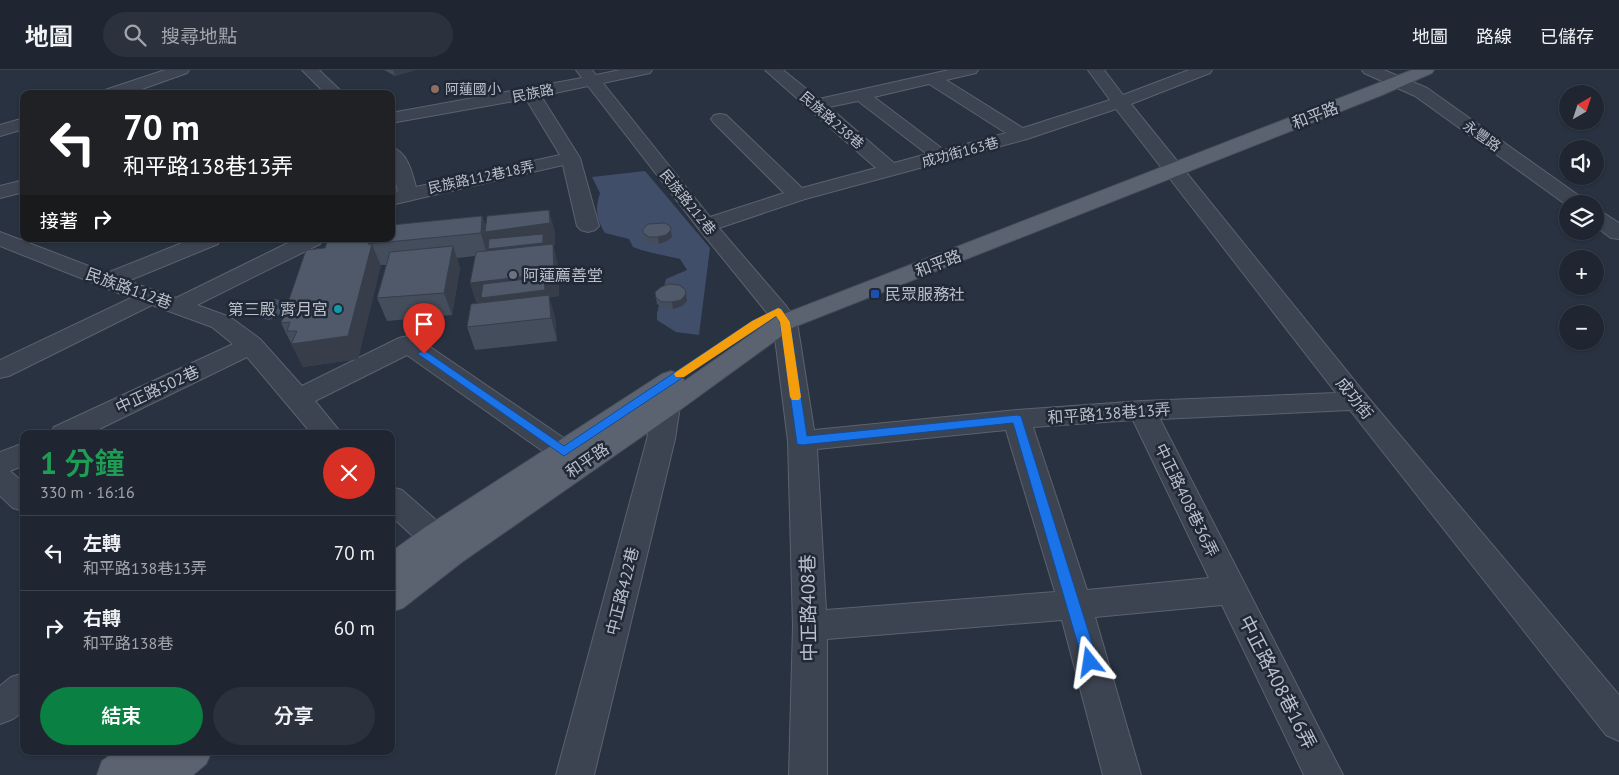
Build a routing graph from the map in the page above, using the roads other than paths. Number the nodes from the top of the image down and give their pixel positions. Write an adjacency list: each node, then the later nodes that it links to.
1 (181, 70): 12 (street)
2 (310, 70): 13 (street)
3 (644, 70): 10 (street, 民族路)
4 (970, 70): 11 (street)
5 (1096, 70): 16 (street, 成功街)
6 (1204, 70): 16 (street, 成功街163巷)
7 (1426, 70): 9 (main road, 和平路)
8 (780, 71): 17 (street, 民族路238巷)
9 (1387, 74): 26 (main road, 和平路); 30 (street, 永豐路)
10 (588, 76): 14 (street, 民族路); 34 (street, 民族路212巷)
11 (932, 79): 15 (street); 22 (street)
12 (123, 90)
13 (332, 90)
14 (530, 93): 18 (street, 民族路); 24 (street)
15 (861, 95): 17 (street); 23 (street)
16 (1120, 102): 22 (street, 成功街163巷); 26 (street, 成功街)
17 (816, 105): 27 (street, 民族路238巷)
18 (395, 117)
19 (720, 119): 32 (street)
20 (20, 124): 21 (street)
21 (0, 131)
22 (1021, 135): 23 (street, 成功街163巷)
23 (942, 157): 27 (street, 成功街163巷)
24 (570, 158): 31 (street, 民族路112巷18弄); 35 (street)
25 (395, 162): 31 (street)
26 (1170, 164): 44 (main road, 和平路); 48 (street, 成功街)
27 (891, 170): 32 (street, 成功街163巷)
28 (20, 187): 29 (street)
29 (0, 192)
30 (1565, 195)
31 (400, 196)
32 (798, 196): 34 (street, 成功街163巷)
33 (1604, 222): 37 (street)
34 (706, 225): 44 (street, 民族路212巷)
35 (588, 226)
36 (20, 233): 38 (street)
37 (1619, 233)
38 (1, 239): 41 (street, 民族路112巷)
39 (203, 242): 41 (street)
40 (306, 242): 43 (street)
41 (106, 281): 42 (street, 民族路112巷)
42 (153, 296): 43 (street, 民族路112巷); 46 (street)
43 (177, 306): 45 (street, 民族路112巷)
44 (781, 317): 49 (main road, 和平路); 54 (street, 中正路408巷); 55 (main road, 和平路)
45 (251, 345): 47 (street, 民族路112巷); 52 (street, 中正路502巷)
46 (0, 370)
47 (298, 399): 53 (street, 民族路112巷); 55 (street)
48 (1357, 401): 50 (street, 和平路138巷13弄); 69 (street, 成功街)
49 (667, 406): 61 (main road, 和平路); 74 (street, 中正路422巷)
50 (1142, 410): 51 (street, 和平路138巷13弄); 63 (street, 中正路408巷36弄)
51 (1017, 419): 54 (street, 和平路138巷13弄); 65 (street)
52 (72, 430)
53 (325, 430)
54 (802, 441): 66 (street, 中正路408巷)
55 (564, 452): 61 (main road, 和平路)
56 (20, 455): 57 (street)
57 (0, 464)
58 (0, 479): 59 (street)
59 (20, 496)
60 (395, 502): 61 (street)
61 (443, 545): 62 (main road, 和平路); 64 (main road, 和平路)
62 (395, 568)
63 (1232, 590): 65 (street); 77 (street, 中正路408巷16弄)
64 (395, 594)
65 (1075, 605): 66 (street); 76 (street)
66 (810, 626): 75 (street, 中正路408巷)
67 (20, 692): 68 (street)
68 (0, 707)
69 (1619, 723)
70 (143, 755): 72 (main road)
71 (188, 755): 73 (main road)
72 (116, 775)
73 (162, 775)
74 (575, 775)
75 (808, 775)
76 (1122, 775)
77 (1324, 775)

